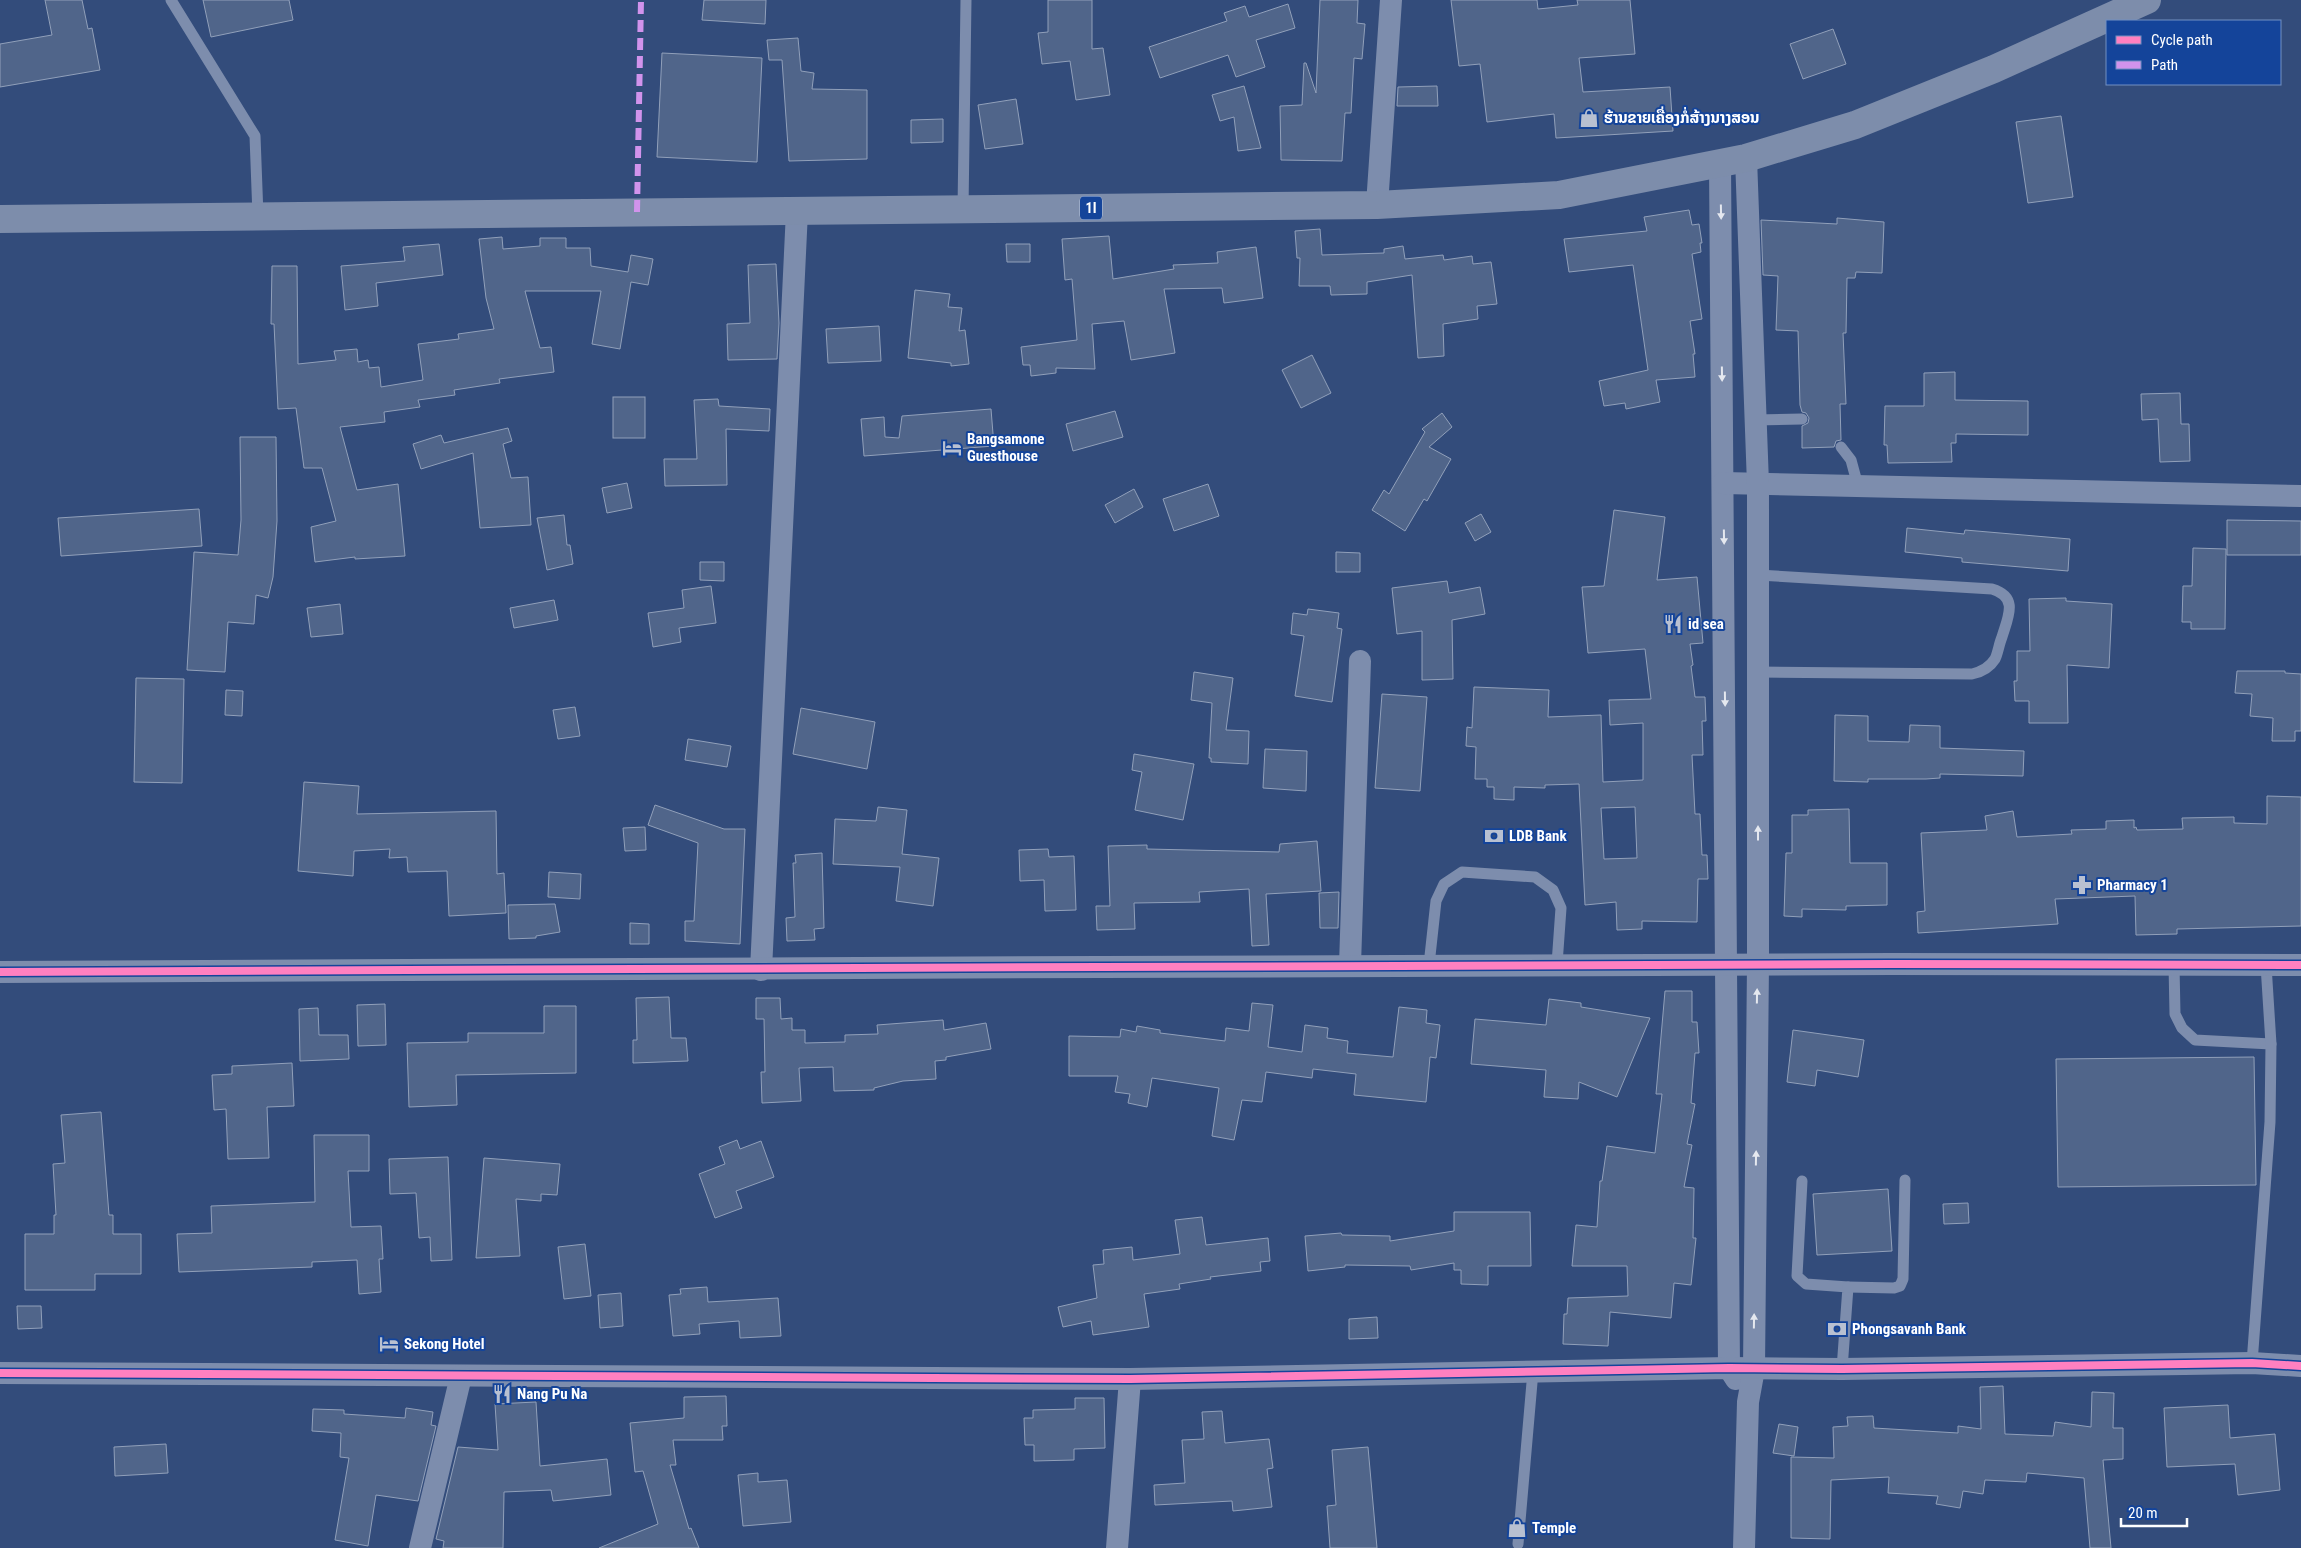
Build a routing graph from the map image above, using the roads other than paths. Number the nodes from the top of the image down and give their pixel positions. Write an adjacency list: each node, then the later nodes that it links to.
1 (171, 0): 9 (lane)
2 (966, 0): 7 (lane)
3 (1390, 0): 6 (street)
4 (2147, 0): 5 (highway, 1I)
5 (1733, 160): 6 (highway, 1I); 12 (street); 14 (street, one-way to 14)
6 (1377, 205): 7 (highway, 1I)
7 (963, 209): 8 (highway, 1I)
8 (798, 211): 9 (highway, 1I); 29 (street)
9 (258, 216): 10 (highway, 1I)
10 (0, 219)
11 (1802, 419): 12 (lane)
12 (1755, 420): 15 (street)
13 (1841, 447): 16 (lane)
14 (1724, 483): 15 (street); 21 (street, one-way to 21)
15 (1758, 484): 16 (street); 18 (street)
16 (1858, 486): 17 (street)
17 (2301, 496)
18 (1758, 575): 20 (street); 20 (lane)
19 (1360, 661): 25 (street)
20 (1758, 672): 22 (street, one-way to 20)
21 (1728, 963): 22 (street); 23 (street); 37 (street)
22 (1758, 963): 24 (street); 39 (street, one-way to 22)
23 (1556, 964): 26 (street); 26 (lane)
24 (2174, 964): 27 (street); 31 (lane)
25 (1350, 965): 26 (street); 29 (street)
26 (1429, 965)
27 (2266, 965): 28 (street); 31 (lane)
28 (2301, 965)
29 (761, 970): 30 (street)
30 (0, 972)
31 (2271, 1044): 35 (lane)
32 (1905, 1180): 34 (lane)
33 (1802, 1181): 34 (lane)
34 (1848, 1287): 38 (lane)
35 (2252, 1363): 36 (street); 38 (street)
36 (2301, 1366)
37 (1729, 1368): 39 (street); 40 (street); 44 (street)
38 (1842, 1369): 39 (street)
39 (1754, 1370): 44 (street)
40 (1533, 1371): 43 (street); 45 (lane)
41 (0, 1373): 42 (street)
42 (461, 1376): 43 (street); 46 (street)
43 (1130, 1379): 47 (street)
44 (1748, 1402): 48 (street)
45 (1518, 1544)
46 (420, 1548)
47 (1117, 1548)
48 (1744, 1548)

